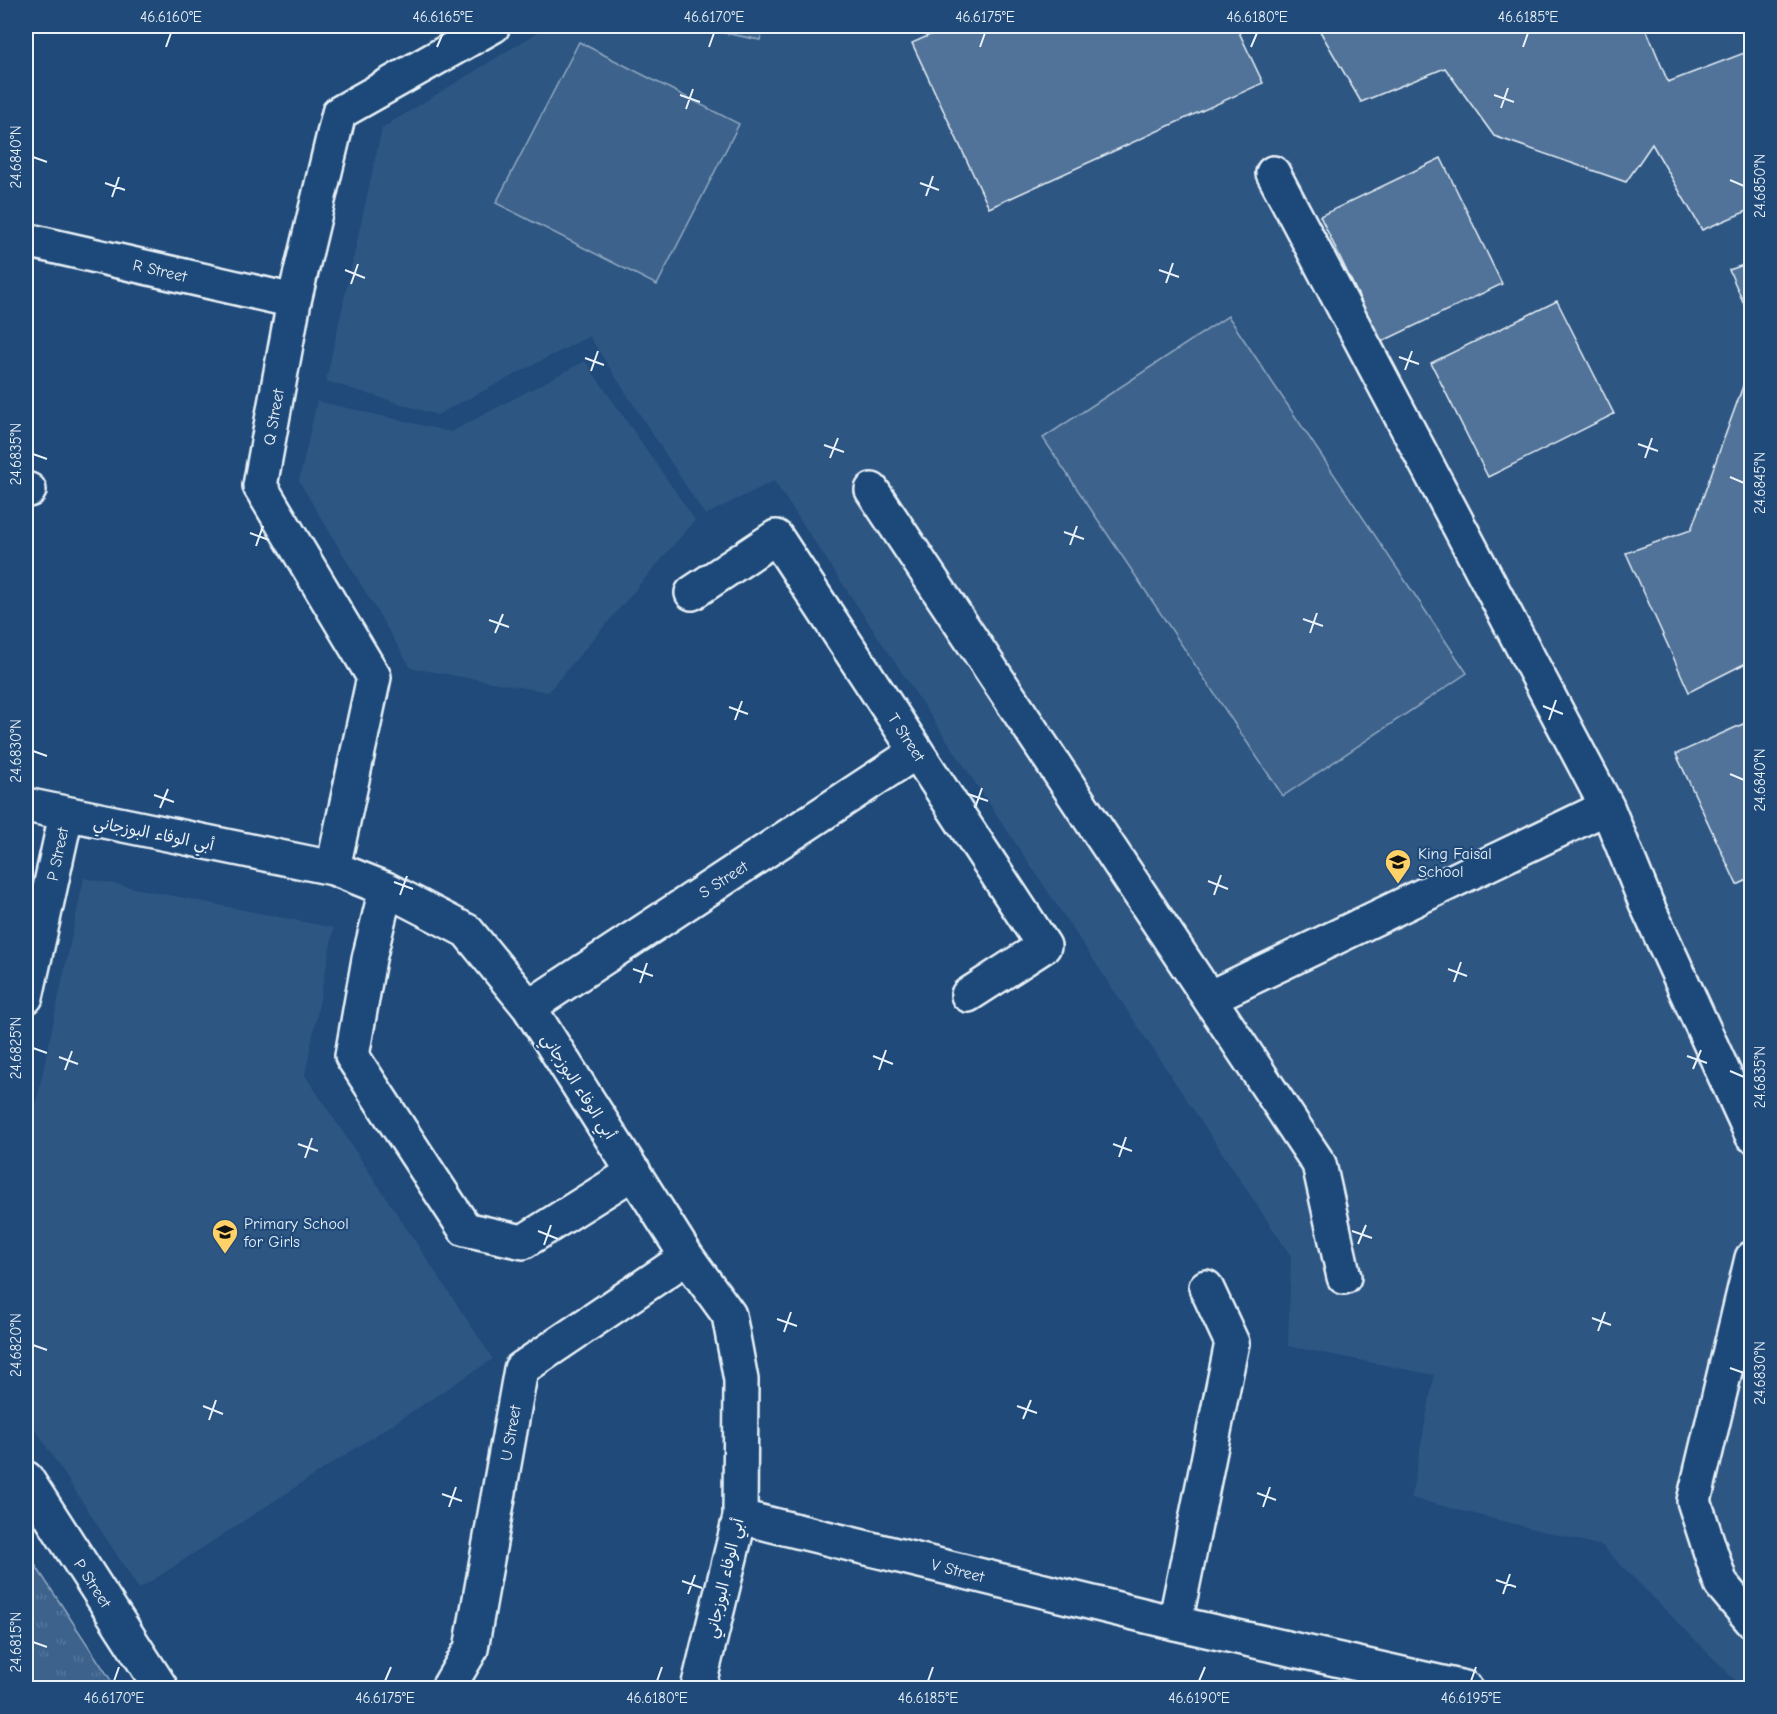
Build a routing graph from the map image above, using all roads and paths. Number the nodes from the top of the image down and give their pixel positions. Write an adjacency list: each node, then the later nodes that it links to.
1 (493, 26): 4 (street, Q Street)
2 (1272, 172): 9 (street)
3 (26, 240): 4 (street, R Street)
4 (294, 301): 11 (street, Q Street)
5 (872, 490): 15 (street)
6 (692, 593): 7 (street, T Street)
7 (916, 752): 13 (street, T Street); 16 (street, S Street)
8 (26, 805): 10 (street, أبي الوفاء البوزجاني)
9 (1607, 807): 15 (street); 17 (street)
10 (66, 815): 11 (street, أبي الوفاء البوزجاني); 14 (street, P Street)
11 (333, 868): 12 (street, أبي الوفاء البوزجاني)
12 (386, 889): 16 (street, أبي الوفاء البوزجاني); 18 (street)
13 (968, 995)
14 (26, 997)
15 (1209, 998): 21 (street)
16 (529, 1007): 18 (street, أبي الوفاء البوزجاني)
17 (1752, 1135)
18 (634, 1172): 19 (street, أبي الوفاء البوزجاني)
19 (687, 1257): 24 (street, أبي الوفاء البوزجاني); 28 (street, U Street)
20 (1752, 1258): 25 (street)
21 (1344, 1277)
22 (1206, 1287): 26 (street)
23 (26, 1478): 27 (street, P Street)
24 (740, 1517): 26 (street, V Street); 29 (street, أبي الوفاء البوزجاني)
25 (1752, 1621)
26 (1175, 1623): 30 (street, V Street)
27 (161, 1689)
28 (448, 1689)
29 (698, 1689)
30 (1464, 1689)

